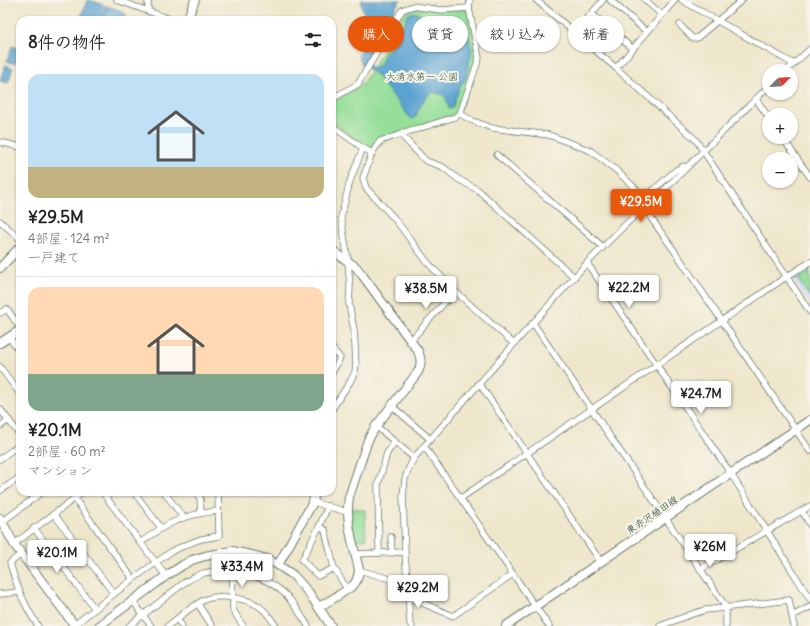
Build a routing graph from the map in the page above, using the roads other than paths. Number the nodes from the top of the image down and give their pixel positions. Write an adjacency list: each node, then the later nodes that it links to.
1 (117, 0): 13 (street)
2 (148, 0): 13 (street)
3 (195, 0): 17 (street)
4 (470, 0): 12 (street)
5 (536, 0): 20 (street)
6 (603, 0): 14 (street)
7 (610, 0): 21 (street)
8 (645, 0): 15 (street)
9 (675, 0): 15 (street)
10 (682, 0): 18 (street)
11 (742, 0): 18 (street)
12 (469, 8): 28 (street); 31 (street)
13 (148, 11): 16 (street)
14 (592, 14): 22 (street)
15 (662, 15): 21 (street)
16 (161, 16)
17 (189, 16)
18 (718, 21): 19 (street); 25 (street)
19 (680, 25)
20 (568, 27)
21 (647, 32): 22 (street)
22 (633, 49): 26 (street)
23 (810, 49): 25 (street)
24 (597, 52): 26 (street)
25 (794, 64)
26 (616, 68): 38 (street)
27 (762, 93): 29 (street)
28 (336, 97)
29 (756, 99): 30 (street); 38 (street)
30 (762, 108)
31 (460, 114): 33 (street); 41 (street)
32 (336, 129): 37 (street)
33 (402, 134): 39 (street); 53 (street)
34 (0, 142): 36 (street)
35 (787, 144): 42 (street)
36 (16, 146)
37 (363, 148): 39 (street); 49 (street)
38 (704, 152): 41 (street); 54 (street)
39 (372, 153): 55 (street)
40 (497, 155): 46 (street)
41 (687, 167): 43 (street)
42 (810, 178)
43 (667, 188): 46 (street); 58 (street)
44 (0, 221): 45 (street)
45 (16, 235)
46 (603, 247): 51 (street)
47 (16, 251): 52 (street)
48 (336, 253): 49 (street)
49 (348, 261): 63 (street); 73 (street)
50 (810, 262): 54 (street)
51 (587, 263): 53 (street); 68 (street)
52 (0, 268)
53 (574, 277): 60 (street)
54 (786, 277): 56 (street); 58 (street)
55 (455, 291): 63 (street); 65 (street)
56 (810, 312)
57 (0, 313): 59 (street)
58 (722, 321): 68 (street); 82 (street)
59 (16, 323)
60 (533, 323): 65 (street); 76 (street)
61 (16, 332): 62 (street)
62 (9, 337): 64 (street); 66 (street)
63 (411, 340): 74 (street)
64 (0, 343)
65 (514, 344): 71 (street)
66 (16, 347)
67 (336, 353): 70 (street)
68 (656, 365): 76 (street); 91 (street)
69 (0, 366): 72 (street)
70 (336, 366)
71 (479, 383): 83 (street); 88 (street)
72 (16, 388)
73 (336, 403)
74 (392, 406): 80 (street); 83 (street)
75 (0, 409): 77 (street)
76 (593, 409): 88 (street); 113 (street)
77 (8, 420): 79 (street); 81 (street)
78 (810, 420): 82 (street, 東赤沢植田線)
79 (0, 426)
80 (376, 426): 84 (street); 109 (street)
81 (16, 430)
82 (796, 430): 87 (street); 91 (street, 東赤沢植田線)
83 (430, 440): 85 (street)
84 (395, 442): 89 (street); 125 (street)
85 (424, 446): 89 (street); 103 (street)
86 (16, 447): 90 (street)
87 (810, 450)
88 (527, 454): 103 (street); 129 (street)
89 (414, 458): 124 (street)
90 (0, 459)
91 (731, 474): 113 (street, 東赤沢植田線); 119 (street)
92 (16, 480): 93 (street)
93 (0, 491)
94 (36, 496): 114 (street)
95 (78, 496): 102 (street)
96 (105, 496): 121 (street)
97 (137, 496): 118 (street)
98 (167, 496): 112 (street)
99 (198, 496): 110 (street)
100 (218, 496): 107 (street)
101 (314, 496): 104 (street)
102 (75, 498): 111 (street); 138 (street)
103 (461, 498): 136 (street)
104 (313, 502): 105 (street); 131 (street)
105 (328, 506): 109 (street); 116 (street)
106 (810, 506): 108 (street)
107 (218, 511): 110 (street); 130 (street)
108 (802, 511): 115 (street); 119 (street)
109 (347, 512): 128 (street)
110 (201, 513): 112 (street)
111 (54, 514): 117 (street); 143 (street)
112 (183, 517): 118 (street)
113 (666, 518): 129 (street, 東赤沢植田線); 133 (street)
114 (1, 520): 122 (street)
115 (810, 525)
116 (319, 527): 132 (street); 132 (street)
117 (34, 528): 122 (street); 153 (street)
118 (161, 528): 121 (street)
119 (767, 531): 133 (street); 146 (street)
120 (391, 537): 126 (street)
121 (140, 543): 130 (street)
122 (14, 544): 127 (street)
123 (232, 551): 131 (street); 135 (street); 137 (street)
124 (405, 552): 126 (street); 139 (street)
125 (379, 553): 126 (street); 128 (street)
126 (392, 553)
127 (21, 554): 141 (street); 158 (street)
128 (356, 554): 134 (street)
129 (602, 562): 149 (street, 東赤沢植田線)
130 (156, 563): 137 (street); 138 (street)
131 (278, 565): 150 (street)
132 (334, 568): 140 (street)
133 (701, 569): 151 (street)
134 (359, 570): 139 (street); 140 (street)
135 (233, 571): 145 (street); 154 (street); 167 (street)
136 (514, 574): 144 (street); 149 (street)
137 (166, 576): 147 (street)
138 (133, 579): 143 (street)
139 (407, 584): 144 (street)
140 (348, 589): 150 (street)
141 (19, 592): 142 (street); 157 (street)
142 (0, 594)
143 (114, 594): 153 (street)
144 (408, 597): 169 (street)
145 (233, 598): 148 (street); 165 (street); 166 (street)
146 (810, 599)
147 (133, 602): 154 (street); 159 (street)
148 (198, 604): 156 (street); 164 (street)
149 (536, 606): 170 (street, 東赤沢植田線); 171 (street)
150 (319, 607): 168 (street)
151 (726, 607): 155 (street); 172 (street); 173 (street)
152 (810, 607): 155 (street)
153 (94, 609): 158 (street)
154 (142, 615): 160 (street); 161 (street)
155 (792, 616): 174 (street)
156 (177, 619): 162 (street); 163 (street)
157 (38, 626)
158 (74, 626)
159 (100, 626)
160 (129, 626)
161 (151, 626)
162 (168, 626)
163 (182, 626)
164 (212, 626)
165 (243, 626)
166 (276, 626)
167 (308, 626)
168 (331, 626)
169 (412, 626)
170 (506, 626)
171 (549, 626)
172 (660, 626)
173 (726, 626)
174 (794, 626)

